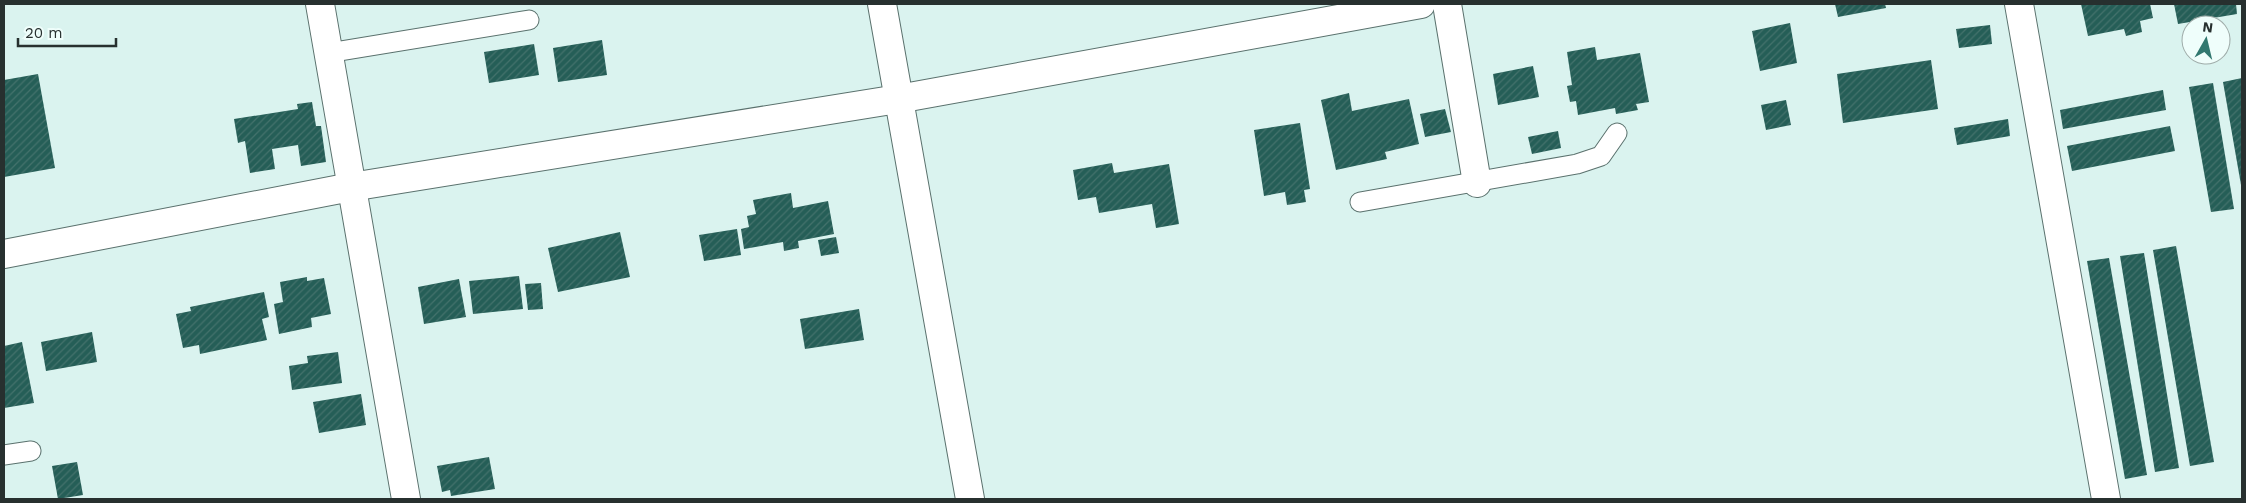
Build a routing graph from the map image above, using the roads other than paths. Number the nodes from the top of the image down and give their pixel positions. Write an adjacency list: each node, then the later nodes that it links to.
1 (320, 4): 7 (street)
2 (882, 4): 8 (street)
3 (1422, 4): 8 (street)
4 (1447, 4): 10 (street)
5 (2019, 4): 18 (street)
6 (529, 20): 7 (lane)
7 (328, 54): 11 (street)
8 (898, 98): 11 (street); 17 (street)
9 (1617, 133): 10 (lane)
10 (1477, 183): 12 (lane)
11 (351, 186): 13 (street); 16 (street)
12 (1360, 202)
13 (4, 254)
14 (31, 451): 15 (lane)
15 (4, 456)
16 (406, 499)
17 (970, 499)
18 (2106, 499)

